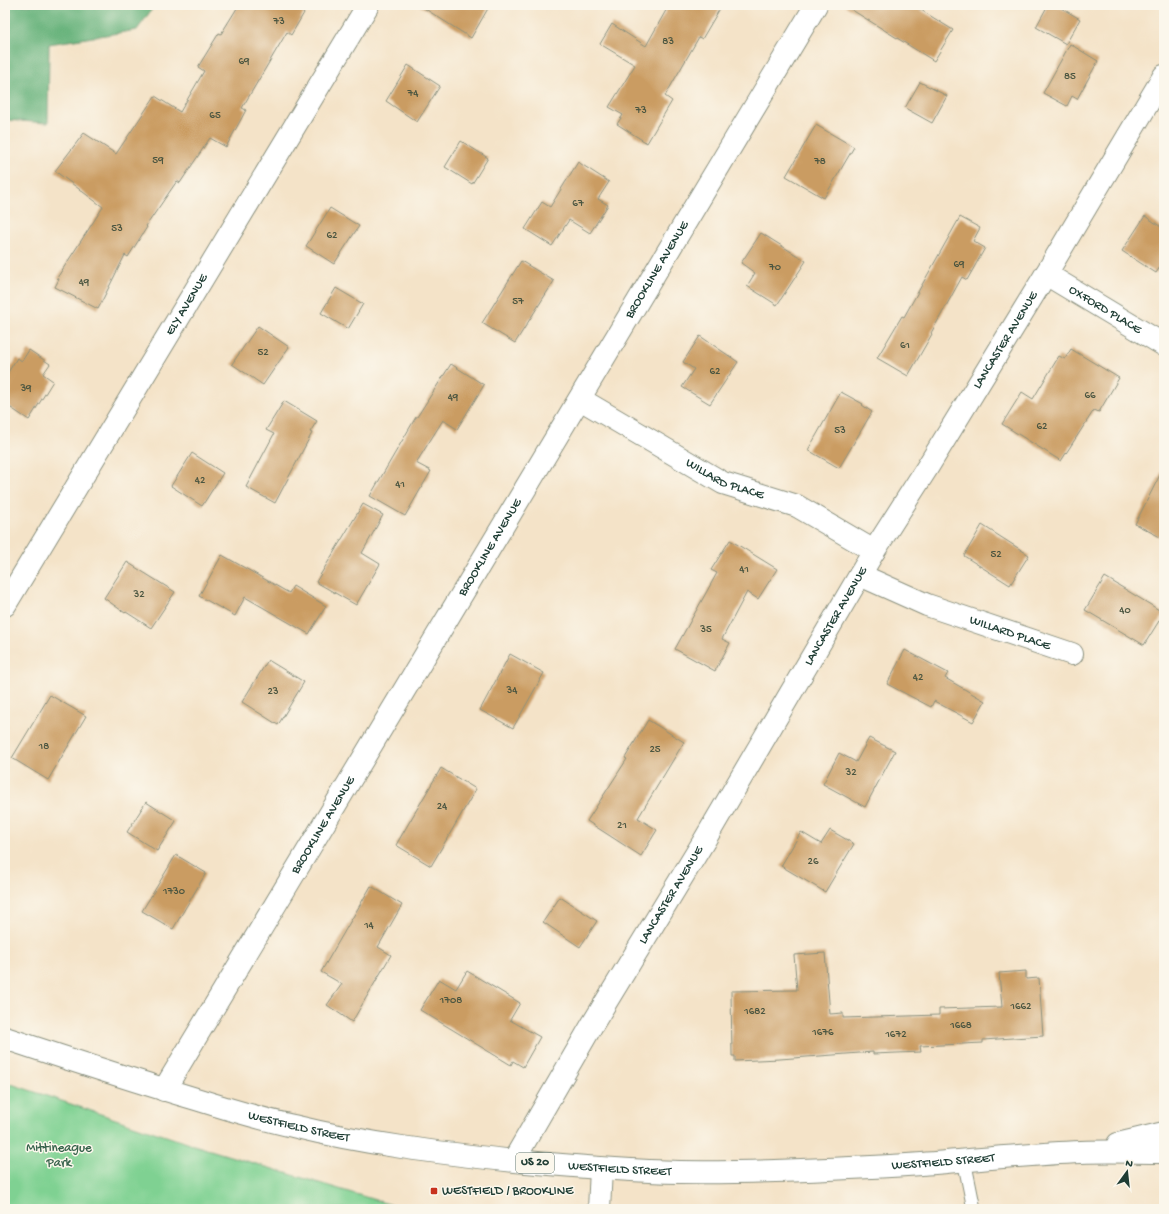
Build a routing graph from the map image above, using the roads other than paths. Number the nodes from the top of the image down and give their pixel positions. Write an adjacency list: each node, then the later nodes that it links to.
1 (368, 5): 9 (street, ELY AVENUE)
2 (816, 5): 6 (street, BROOKLINE AVENUE)
3 (1164, 76): 4 (street, LANCASTER AVENUE)
4 (1046, 274): 5 (street, OXFORD PLACE); 7 (street, LANCASTER AVENUE)
5 (1164, 345)
6 (580, 398): 7 (street, WILLARD PLACE); 12 (street, BROOKLINE AVENUE)
7 (874, 551): 8 (street, LANCASTER AVENUE)
8 (860, 575): 10 (street, WILLARD PLACE); 16 (street, LANCASTER AVENUE)
9 (5, 605)
10 (1072, 654)
11 (5, 1038): 12 (street, WESTFIELD STREET / US 20)
12 (164, 1090): 16 (street, WESTFIELD STREET / US 20)
13 (1164, 1133): 14 (street, WESTFIELD STREET / US 20)
14 (1082, 1152): 15 (street, WESTFIELD STREET / US 20); 17 (street, WESTFIELD STREET / US 20)
15 (1164, 1152)
16 (514, 1160): 18 (street, WESTFIELD STREET / US 20)
17 (964, 1160): 18 (street, WESTFIELD STREET / US 20); 20 (lane)
18 (601, 1169): 19 (street)
19 (599, 1209)
20 (974, 1209)

